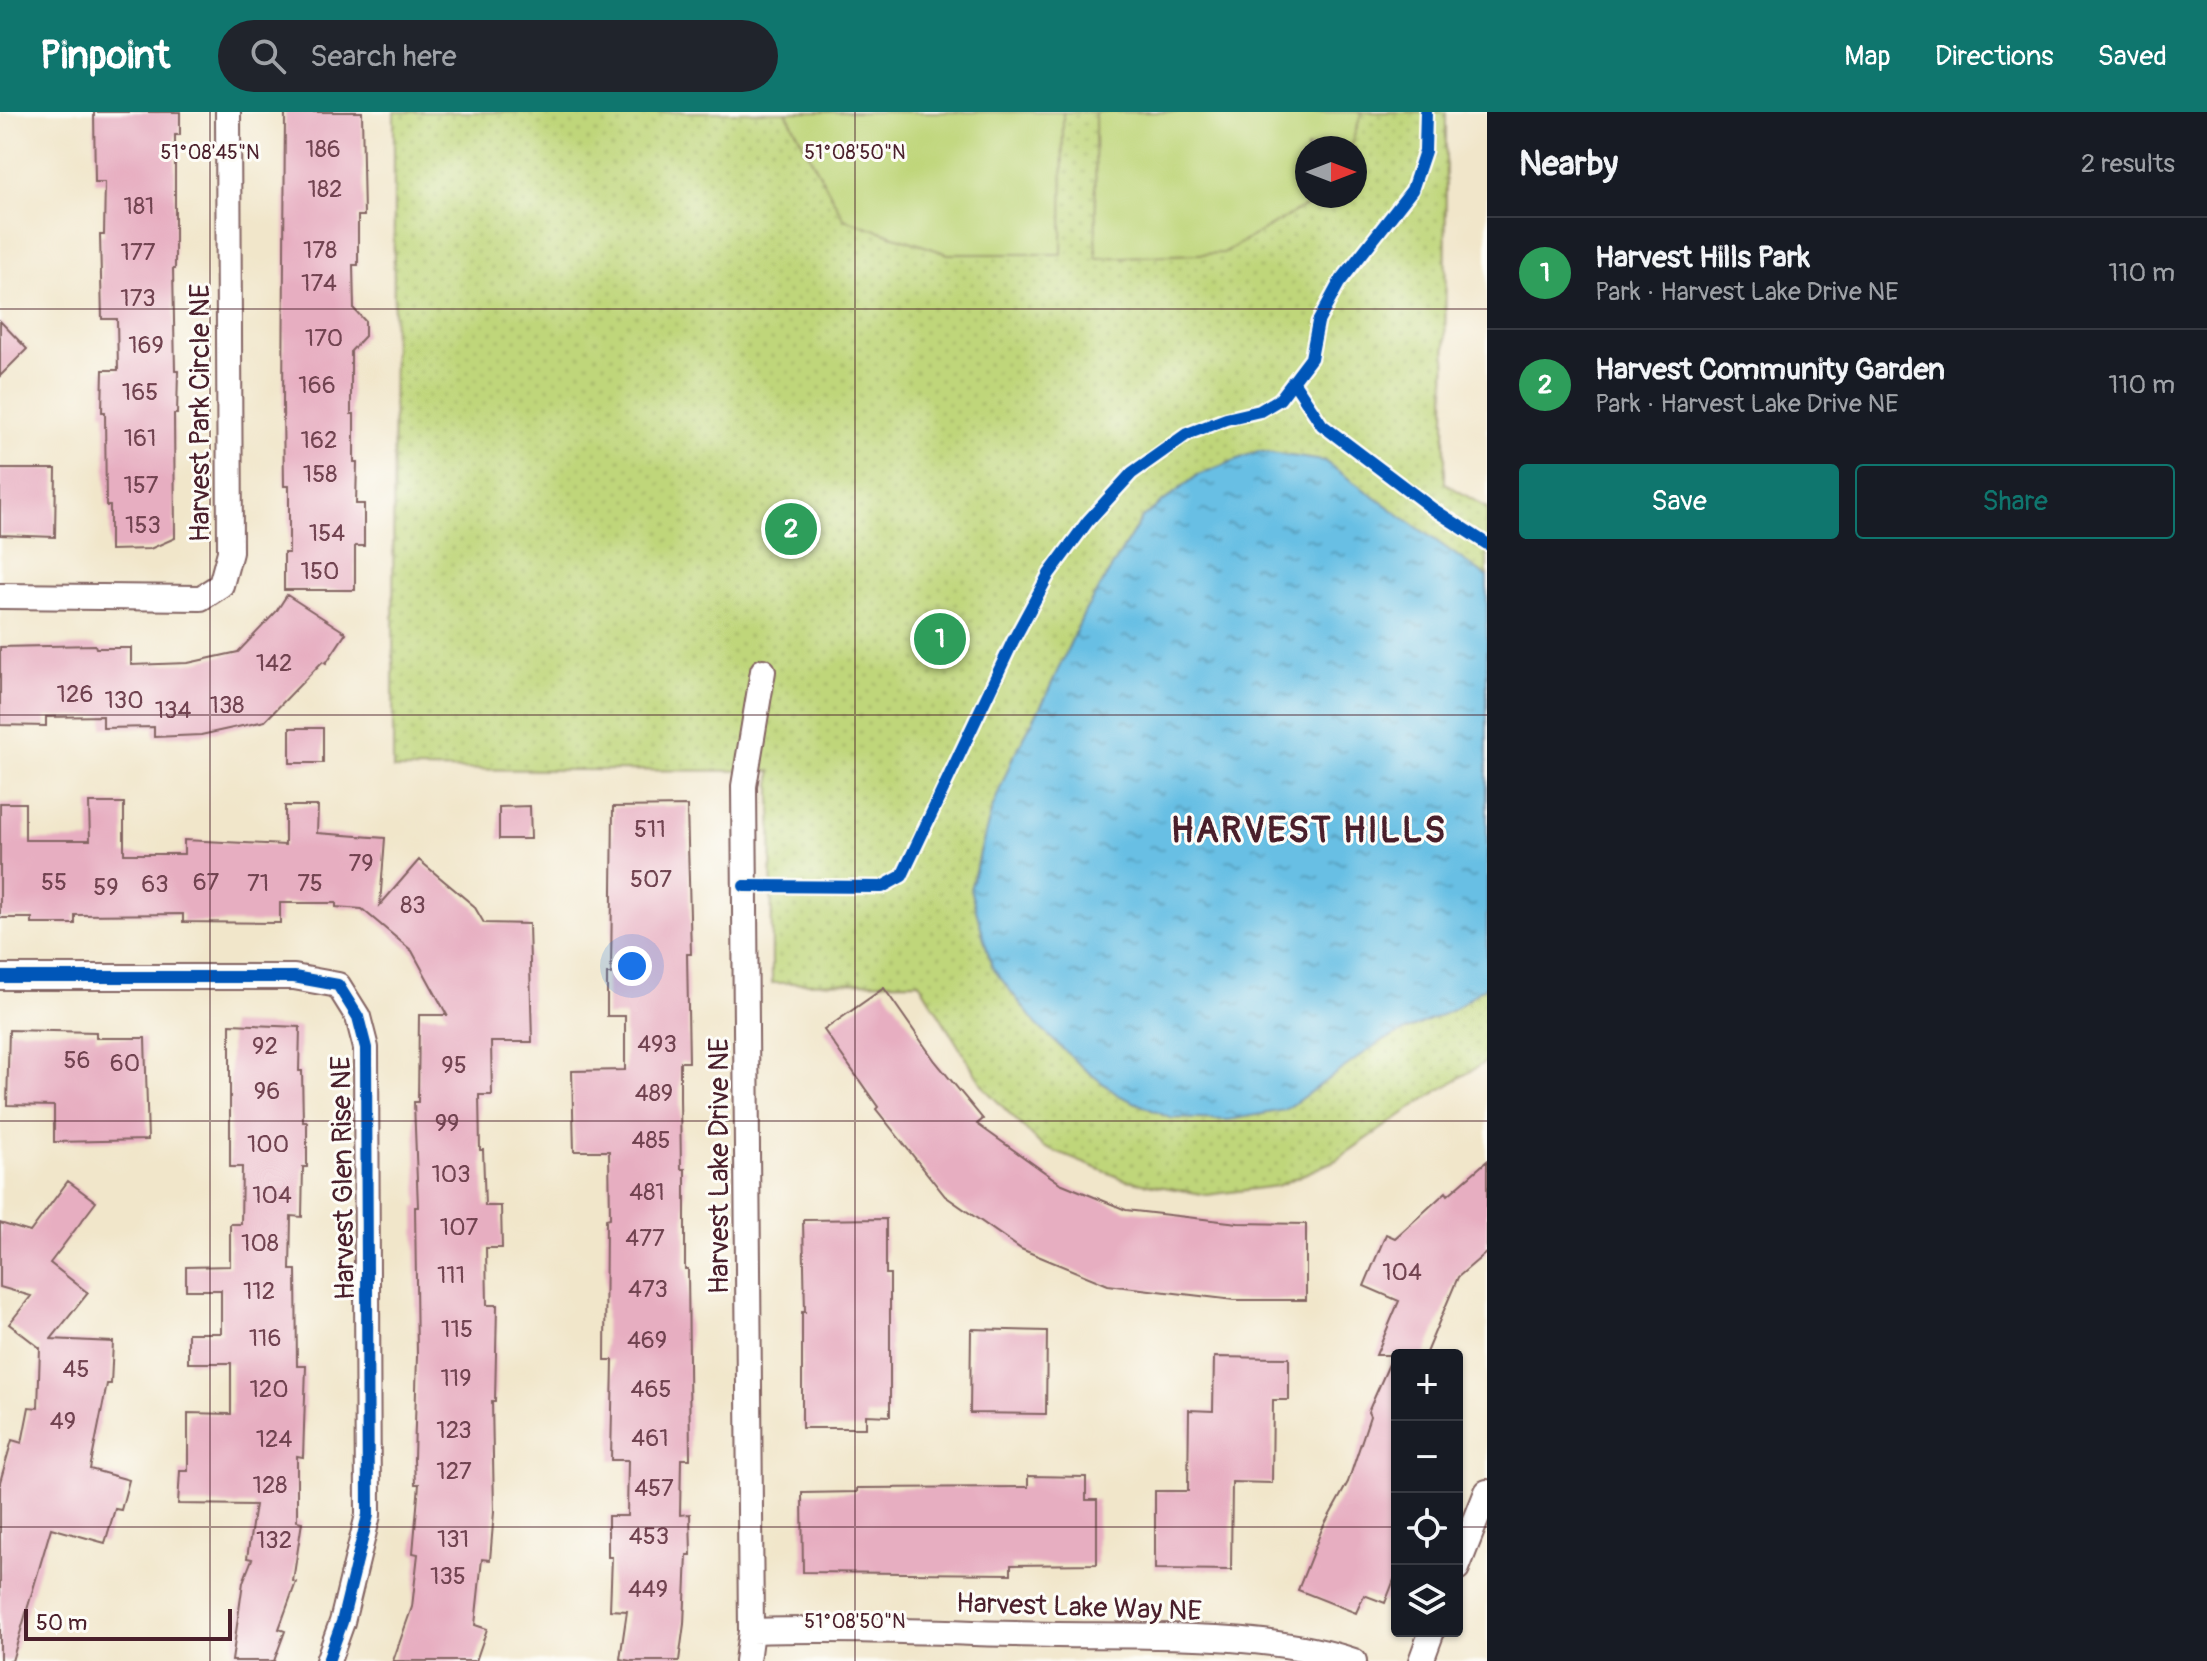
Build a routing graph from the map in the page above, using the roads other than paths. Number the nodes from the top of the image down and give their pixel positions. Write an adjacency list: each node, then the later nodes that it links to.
1 (228, 112): 2 (street, Harvest Park Circle NE)
2 (0, 596)
3 (763, 671): 7 (street, Harvest Lake Drive NE)
4 (0, 977): 9 (street, Harvest Glen Rise NE)
5 (1487, 1492): 6 (street)
6 (1458, 1565)
7 (751, 1631): 10 (street, Harvest Lake Drive NE); 11 (street, Harvest Lake Way NE)
8 (1430, 1637): 12 (street)
9 (328, 1661)
10 (747, 1661)
11 (1354, 1661)
12 (1421, 1661)

